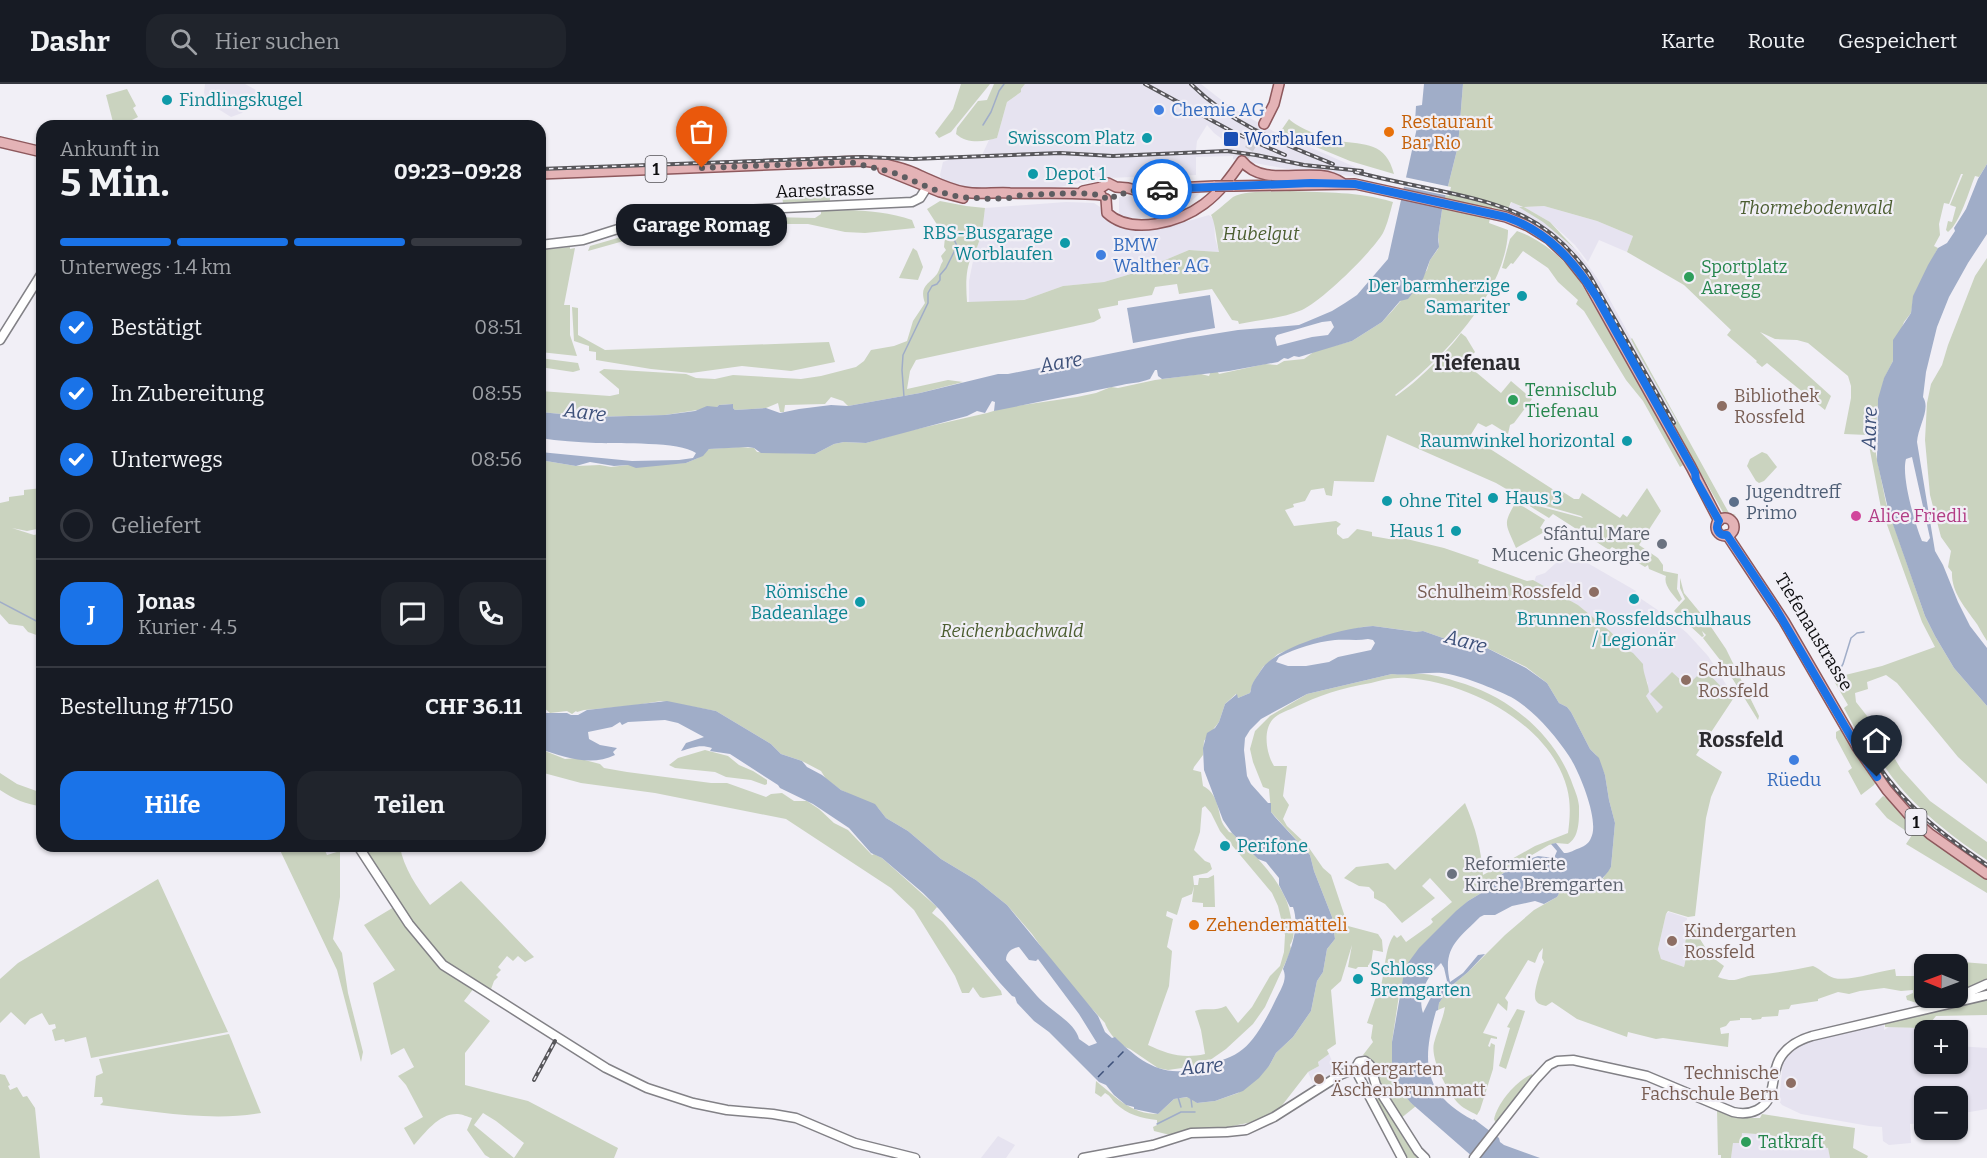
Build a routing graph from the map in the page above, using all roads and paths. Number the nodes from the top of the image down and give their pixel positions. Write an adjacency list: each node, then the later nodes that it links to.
1 (1279, 84): 2 (main road)
2 (1264, 124)
3 (0, 142): 4 (main road)
4 (36, 151)
5 (546, 174): 7 (main road, 1)
6 (1342, 183): 8 (main road, 1, bridge); 8 (main road); 12 (main road, 1)
7 (929, 184): 8 (main road, 1); 9 (street, Aarestrasse)
8 (1109, 194)
9 (546, 244)
10 (36, 283): 11 (street)
11 (0, 340)
12 (1721, 519): 13 (main road); 13 (main road)
13 (1730, 534): 15 (main road, Tiefenaustrasse / 1)
14 (362, 852): 22 (street)
15 (1987, 874)
16 (1987, 984): 17 (street)
17 (1968, 992)
18 (1987, 995): 19 (street)
19 (1968, 1000)
20 (1932, 1008): 26 (street)
21 (1355, 1069): 23 (street); 24 (street); 25 (street)
22 (915, 1158)
23 (1083, 1158)
24 (1402, 1158)
25 (1425, 1158)
26 (1474, 1158)

